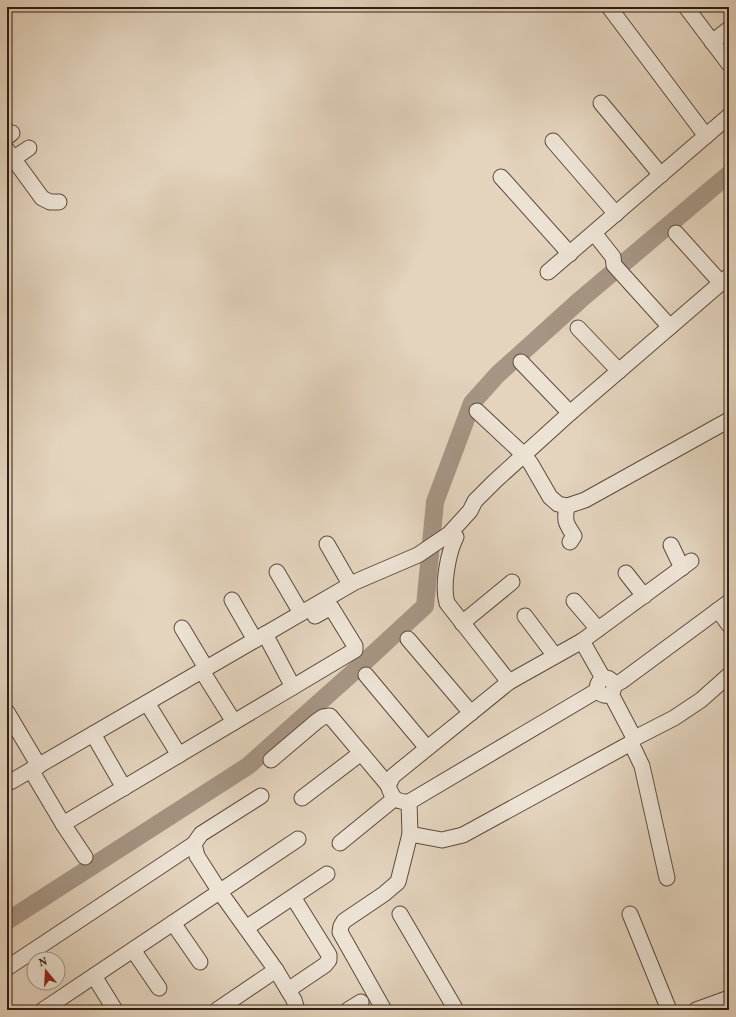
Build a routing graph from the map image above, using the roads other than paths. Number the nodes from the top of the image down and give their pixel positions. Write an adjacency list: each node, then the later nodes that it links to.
1 (609, 7): 8 (street)
2 (686, 7): 4 (street)
3 (729, 29): 4 (street)
4 (712, 42): 5 (street)
5 (729, 64)
6 (600, 103): 12 (street)
7 (729, 116): 8 (street)
8 (706, 136): 12 (street)
9 (553, 141): 15 (street)
10 (29, 148): 11 (street)
11 (10, 155): 14 (street)
12 (661, 175): 15 (street)
13 (501, 177): 18 (street)
14 (60, 202)
15 (616, 214): 17 (street)
16 (676, 233): 20 (street)
17 (590, 237): 18 (street); 21 (street)
18 (570, 254): 19 (street)
19 (548, 272)
20 (725, 280): 21 (street)
21 (670, 327): 24 (street)
22 (578, 328): 24 (street)
23 (521, 362): 26 (street)
24 (619, 372): 26 (street)
25 (477, 411): 28 (street)
26 (570, 413): 28 (street)
27 (729, 420): 29 (street)
28 (524, 456): 29 (street); 30 (street)
29 (567, 506): 31 (street)
30 (453, 536): 37 (street); 44 (street)
31 (570, 542)
32 (327, 544): 37 (street)
33 (671, 545): 38 (street)
34 (277, 572): 42 (street)
35 (626, 573): 38 (street)
36 (512, 582): 44 (street)
37 (350, 584): 42 (street)
38 (644, 596): 47 (street)
39 (232, 600): 49 (street)
40 (574, 601): 47 (street)
41 (723, 606): 45 (street); 57 (street)
42 (301, 613): 49 (street)
43 (525, 616): 51 (street)
44 (462, 623): 55 (street)
45 (729, 625)
46 (182, 628): 52 (street)
47 (598, 629): 50 (street)
48 (408, 638): 60 (street)
49 (263, 639): 52 (street); 56 (street); 56 (street)
50 (582, 641): 51 (street); 57 (street)
51 (555, 656): 55 (street)
52 (204, 669): 58 (street); 61 (street)
53 (366, 675): 64 (street)
54 (729, 675): 63 (street)
55 (509, 682): 60 (street)
56 (294, 687): 61 (street)
57 (607, 687): 63 (street); 75 (street)
58 (147, 703): 62 (street); 66 (street)
59 (7, 712): 68 (street)
60 (471, 713): 64 (street)
61 (234, 722): 66 (street)
62 (93, 734): 68 (street); 71 (street)
63 (632, 741): 77 (street); 83 (street)
64 (427, 748): 70 (street)
65 (361, 753): 67 (street); 70 (street); 73 (street)
66 (179, 755): 71 (street)
67 (271, 760)
68 (35, 768): 69 (street); 76 (street)
69 (7, 783)
70 (388, 785): 74 (street)
71 (124, 788): 76 (street)
72 (261, 796): 79 (street)
73 (302, 798)
74 (394, 799): 75 (street); 80 (street)
75 (409, 802): 77 (street)
76 (63, 824): 81 (street)
77 (410, 834): 104 (street)
78 (298, 839): 84 (street)
79 (194, 844): 84 (street); 92 (street)
80 (340, 844)
81 (85, 857)
82 (327, 874): 85 (street)
83 (667, 878)
84 (220, 892): 88 (street); 89 (street)
85 (293, 897): 89 (street); 96 (street)
86 (400, 914): 105 (street)
87 (630, 914): 106 (street)
88 (174, 923): 90 (street); 91 (street)
89 (246, 928): 93 (street)
90 (133, 950): 94 (street); 95 (street)
91 (200, 962)
92 (7, 968)
93 (276, 970): 96 (street); 101 (street)
94 (94, 976): 99 (street); 100 (street)
95 (159, 988)
96 (288, 990): 102 (street)
97 (729, 998): 107 (street)
98 (361, 1002): 103 (street)
99 (51, 1008)
100 (115, 1010)
101 (217, 1010)
102 (297, 1010)
103 (348, 1010)
104 (384, 1010)
105 (456, 1010)
106 (669, 1010)
107 (696, 1010)

